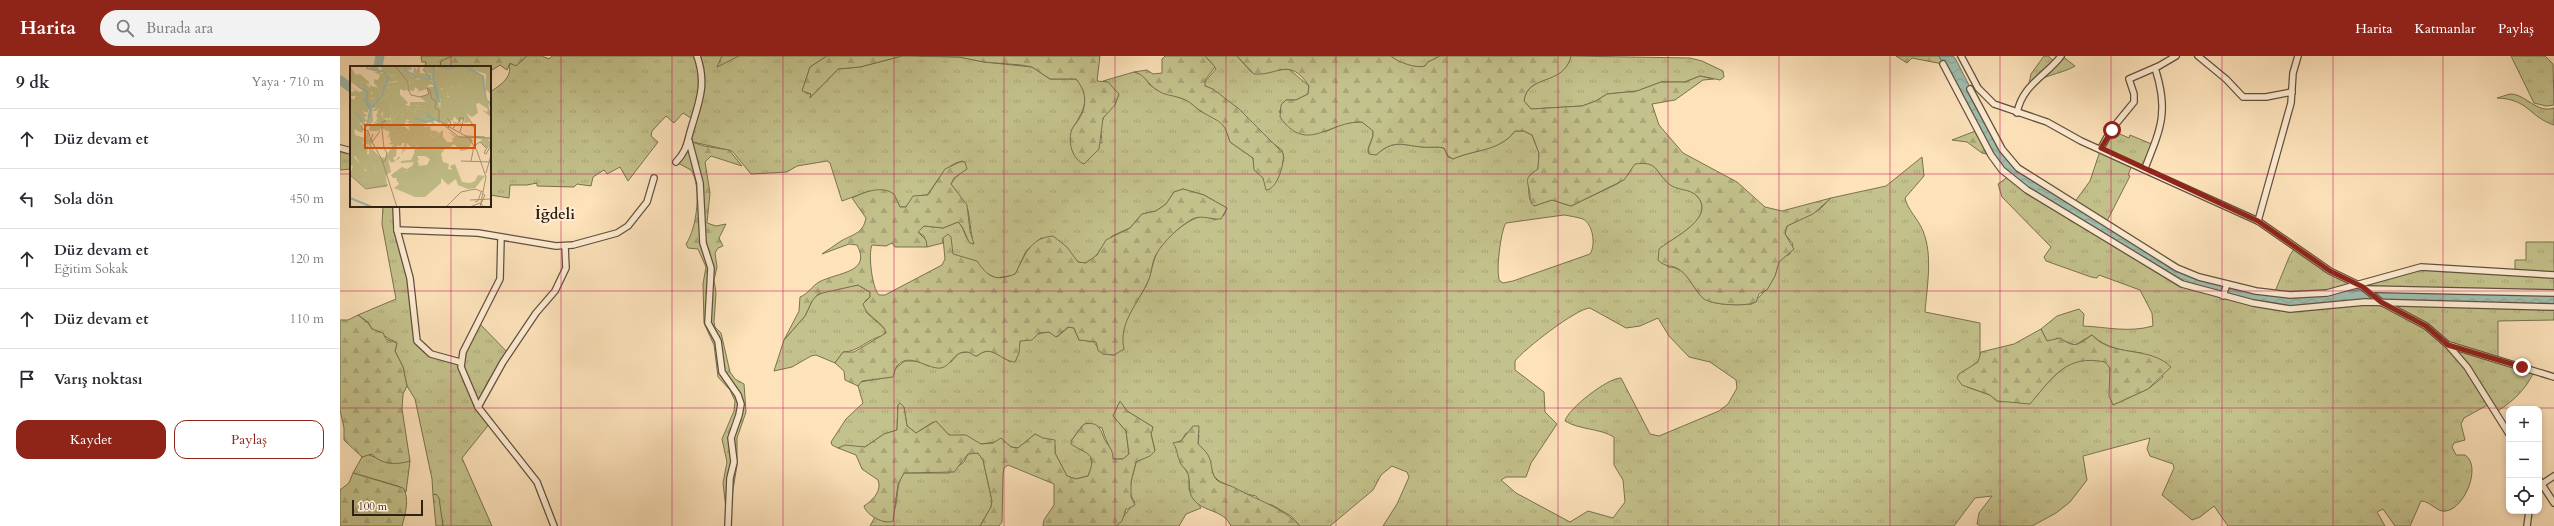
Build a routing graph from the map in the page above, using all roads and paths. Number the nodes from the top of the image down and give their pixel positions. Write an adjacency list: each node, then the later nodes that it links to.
1 (697, 56): 14 (street)
2 (1961, 56): 9 (street)
3 (2061, 56): 13 (street)
4 (2176, 56): 8 (street)
5 (2198, 56): 11 (street)
6 (2298, 56): 11 (street)
7 (1943, 64): 12 (street)
8 (2155, 68): 16 (street); 19 (street)
9 (1976, 86): 10 (street); 13 (street)
10 (1969, 89): 12 (street); 28 (street)
11 (2292, 92): 22 (street)
12 (1960, 94): 31 (street)
13 (2017, 113): 16 (street)
14 (689, 141): 18 (street); 45 (street)
15 (340, 148): 17 (street)
16 (2101, 148): 19 (street)
17 (350, 151)
18 (676, 162)
19 (2145, 168): 22 (street)
20 (654, 178): 25 (street)
21 (396, 207): 23 (street)
22 (2258, 221): 27 (street)
23 (398, 230): 24 (street); 35 (street)
24 (501, 238): 25 (street); 35 (street)
25 (565, 246): 37 (street)
26 (2554, 275): 27 (street)
27 (2356, 284): 28 (street); 29 (street)
28 (2227, 285): 31 (street)
29 (2368, 291): 30 (street); 32 (street)
30 (2554, 293)
31 (2224, 295): 32 (street)
32 (2379, 301): 33 (street); 34 (street)
33 (2554, 307)
34 (2448, 345): 36 (street); 38 (street)
35 (460, 362): 37 (street)
36 (2554, 376)
37 (478, 407): 44 (street)
38 (2506, 429)
39 (2554, 476): 40 (street)
40 (2542, 483)
41 (2542, 487): 42 (street)
42 (2554, 503)
43 (2529, 514): 46 (street)
44 (554, 526)
45 (728, 526)
46 (2527, 526)

